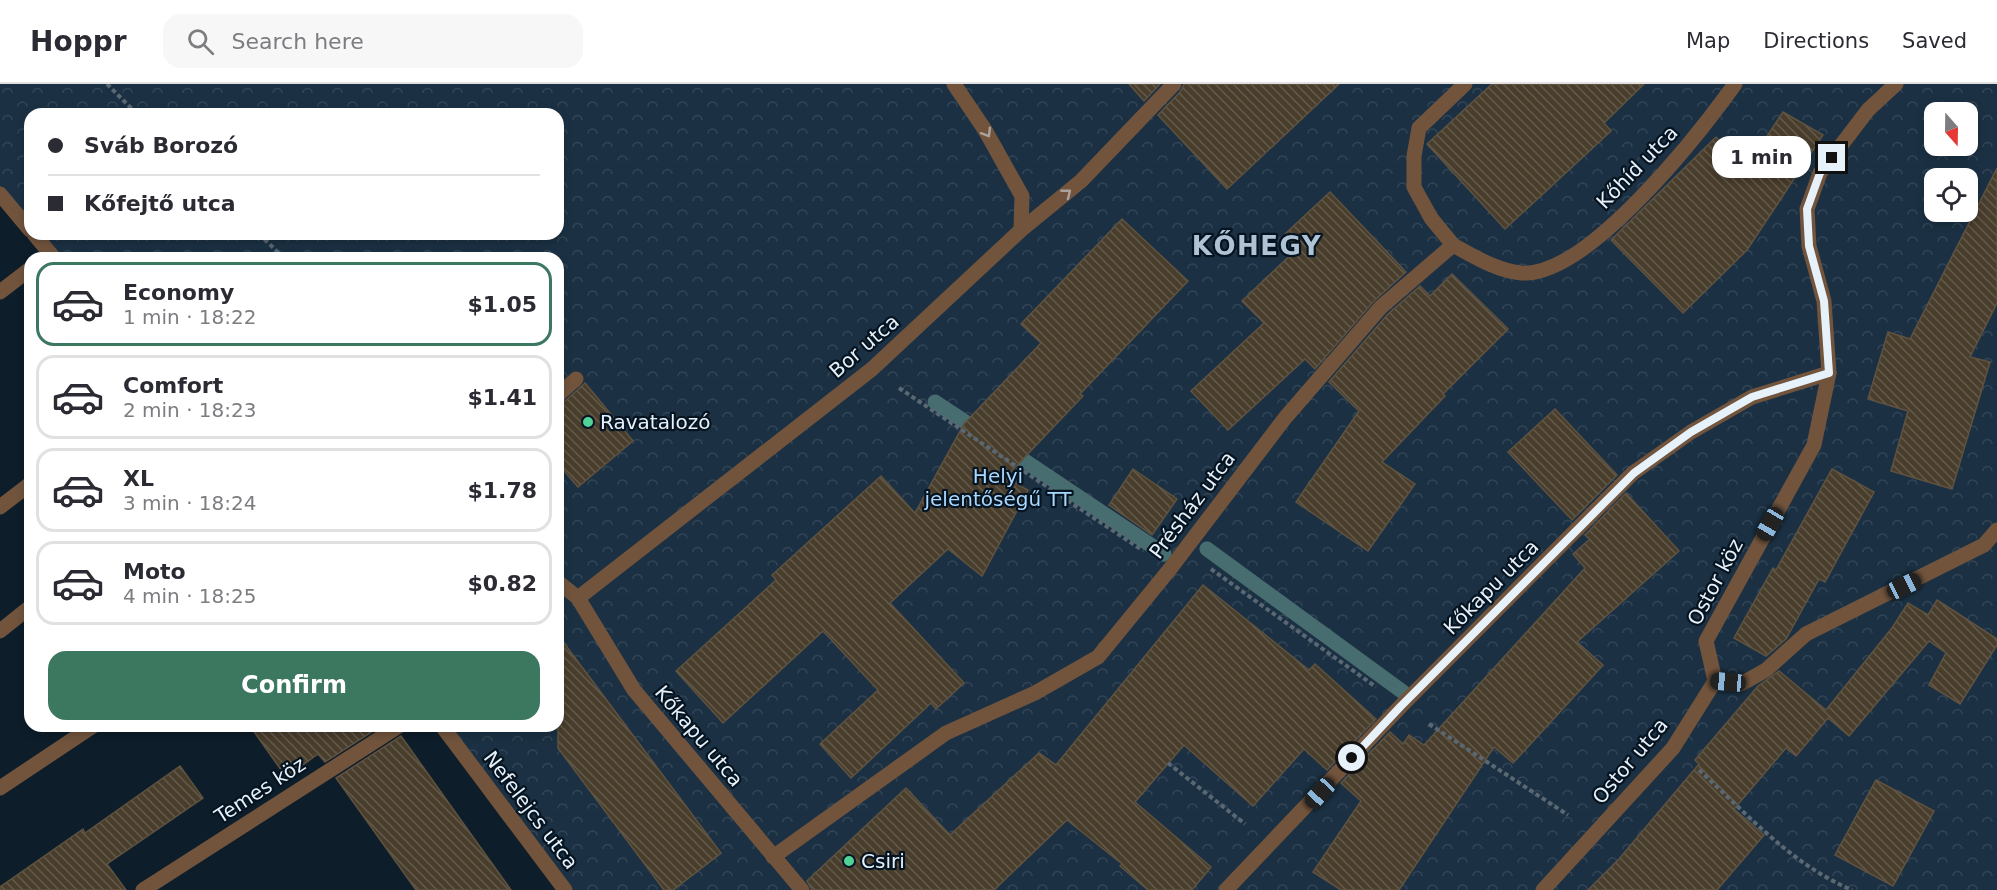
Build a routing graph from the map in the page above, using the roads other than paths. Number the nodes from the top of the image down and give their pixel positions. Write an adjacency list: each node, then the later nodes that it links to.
1 (954, 84): 8 (street, one-way to 8)
2 (1174, 84): 8 (street, Bor utca, one-way to 2)
3 (1465, 84): 9 (street)
4 (1735, 84): 9 (street, Kőhíd utca)
5 (1896, 84): 12 (street, Ostor köz)
6 (0, 194): 7 (street)
7 (24, 223)
8 (1021, 230): 19 (street, Bor utca)
9 (1453, 245): 27 (street, Présház utca)
10 (24, 274): 11 (street)
11 (0, 292)
12 (1829, 373): 22 (street, Ostor köz); 31 (street, Kőkapu utca)
13 (576, 379): 14 (street)
14 (564, 389)
15 (24, 489): 16 (street)
16 (0, 507)
17 (1997, 530): 22 (street)
18 (564, 587): 19 (street)
19 (578, 598): 27 (street, Kőkapu utca)
20 (24, 612): 21 (street)
21 (0, 631)
22 (1715, 681): 32 (street, Ostor utca)
23 (84, 732): 26 (street)
24 (390, 732): 28 (street, Temes köz)
25 (446, 732): 29 (street, Nefelejcs utca)
26 (0, 788)
27 (773, 857): 30 (street, Kőkapu utca)
28 (143, 890)
29 (565, 890)
30 (802, 890)
31 (1226, 890)
32 (1543, 890)

